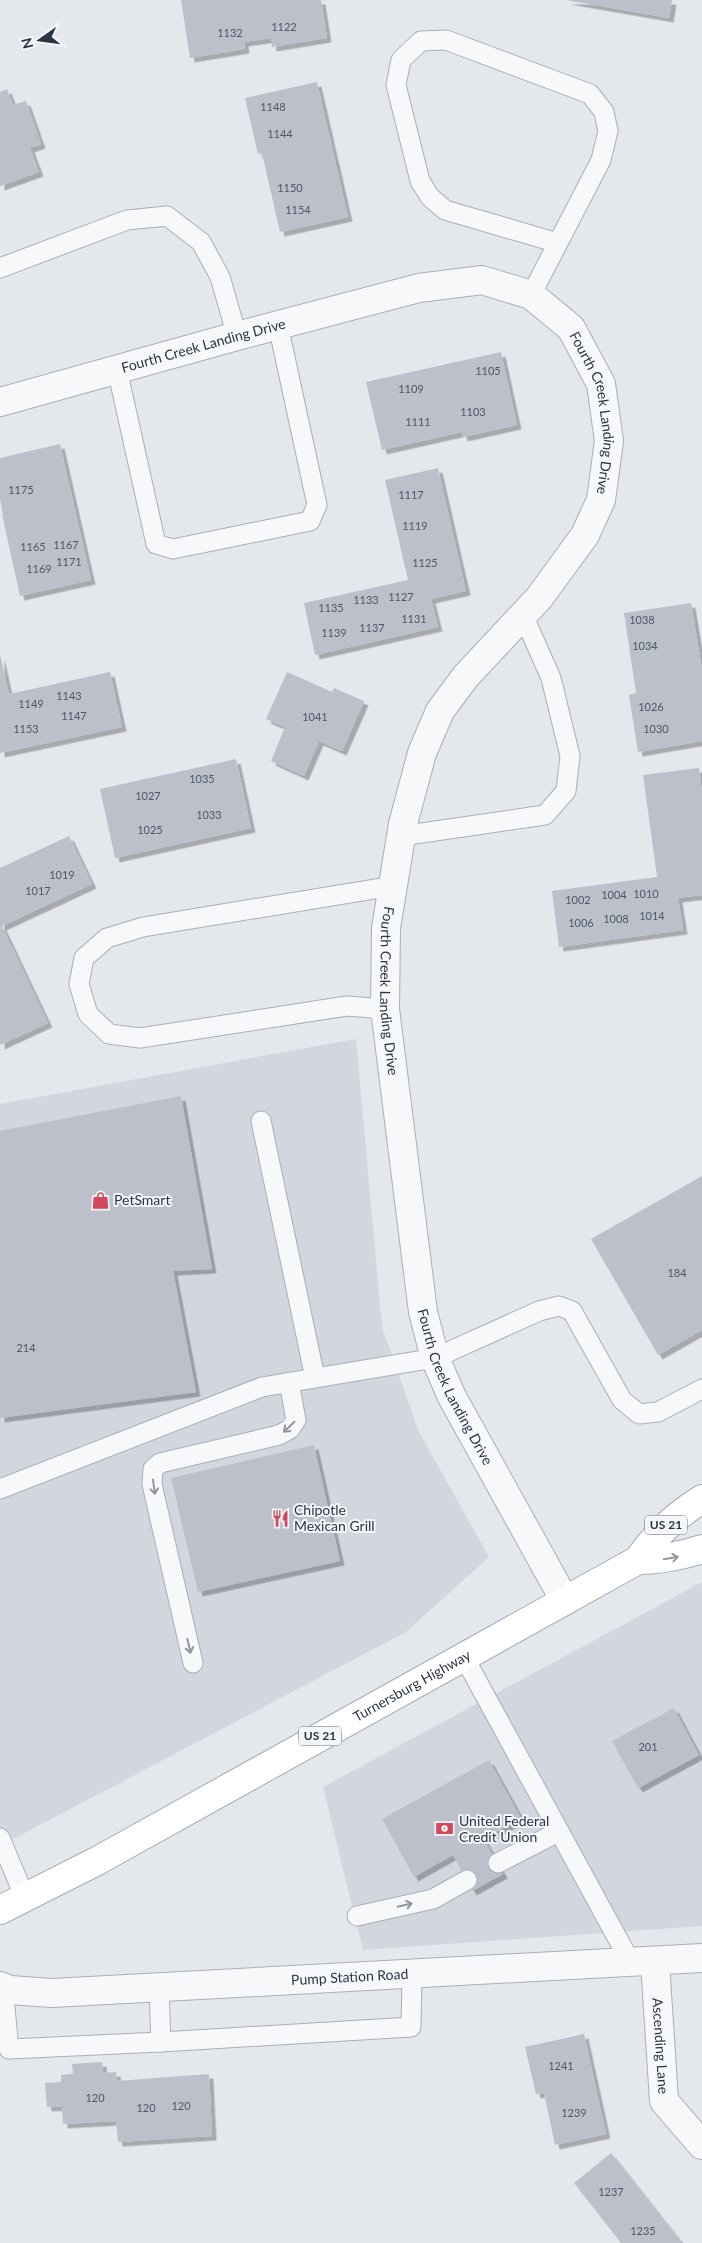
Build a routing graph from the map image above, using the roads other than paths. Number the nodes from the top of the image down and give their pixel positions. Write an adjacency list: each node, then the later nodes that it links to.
1 (558, 244): 1 (lane); 3 (lane)
2 (0, 268): 5 (lane)
3 (532, 295): 4 (street, Fourth Creek Landing Drive); 8 (street, Fourth Creek Landing Drive)
4 (278, 325): 5 (street, Fourth Creek Landing Drive); 6 (lane)
5 (237, 336): 6 (street, Fourth Creek Landing Drive)
6 (117, 369): 7 (street, Fourth Creek Landing Drive)
7 (0, 402)
8 (523, 615): 9 (street, Fourth Creek Landing Drive); 9 (lane)
9 (401, 836): 10 (street, Fourth Creek Landing Drive)
10 (393, 886): 11 (street, Fourth Creek Landing Drive); 11 (lane)
11 (385, 1009): 13 (street, Fourth Creek Landing Drive)
12 (261, 1121): 14 (lane)
13 (435, 1358): 14 (lane); 16 (lane); 21 (street, Fourth Creek Landing Drive)
14 (315, 1378): 15 (lane)
15 (289, 1382): 17 (lane); 23 (lane, one-way to 23)
16 (702, 1389)
17 (0, 1489)
18 (702, 1499): 20 (main road, Turnersburg Highway / US 21)
19 (702, 1549): 20 (main road, Turnersburg Highway / US 21, one-way to 19)
20 (638, 1560): 21 (main road, Turnersburg Highway / US 21)
21 (566, 1601): 22 (main road, Turnersburg Highway / US 21)
22 (464, 1657): 24 (lane); 28 (main road, Turnersburg Highway / US 21)
23 (193, 1663)
24 (558, 1832): 26 (lane); 32 (lane)
25 (0, 1838): 28 (lane)
26 (498, 1863)
27 (467, 1880): 30 (lane, one-way to 27)
28 (25, 1898): 29 (main road, Turnersburg Highway / US 21)
29 (0, 1910)
30 (357, 1916)
31 (702, 1958): 32 (street, Pump Station Road)
32 (643, 1962): 33 (street, Pump Station Road); 37 (street, Ascending Lane)
33 (412, 1974): 35 (street, Pump Station Road); 36 (lane)
34 (1, 1987): 35 (street, Pump Station Road); 36 (lane)
35 (159, 1988): 36 (lane)
36 (161, 2042)
37 (702, 2145)

